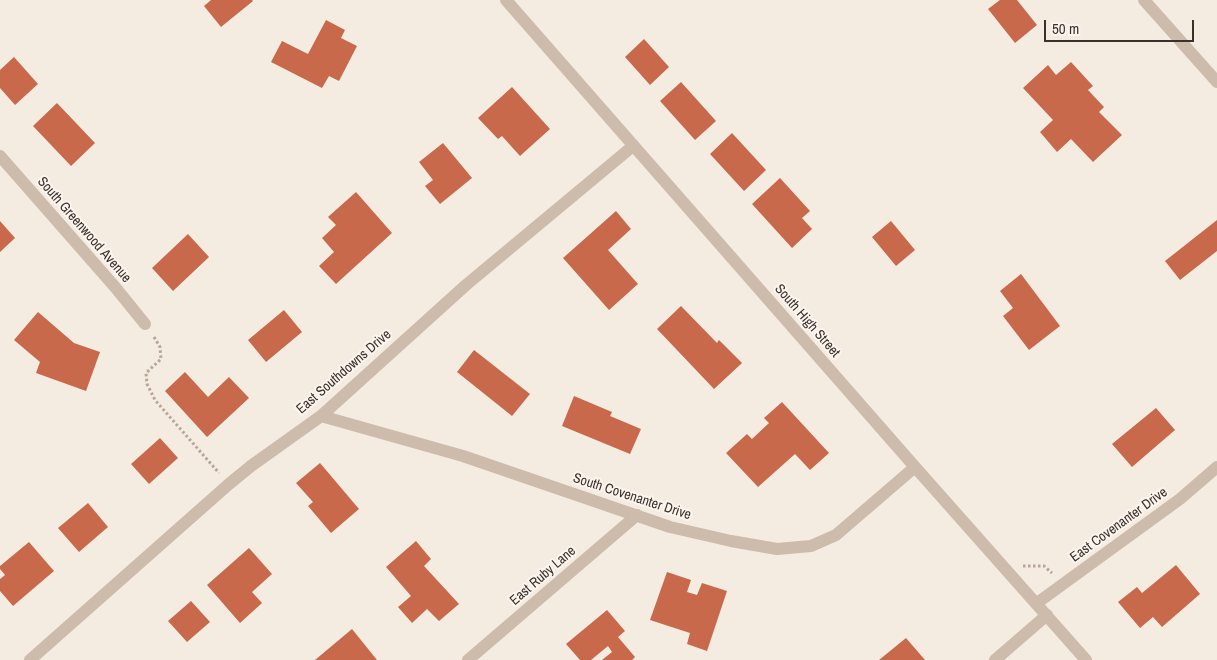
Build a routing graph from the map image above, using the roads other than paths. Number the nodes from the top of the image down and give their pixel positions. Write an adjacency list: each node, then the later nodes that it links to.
1 (506, 0): 4 (street, South High Street)
2 (1144, 0): 3 (street)
3 (1217, 82)
4 (633, 146): 7 (street, East Southdowns Drive); 9 (street, South High Street)
5 (0, 156): 6 (street, South Greenwood Avenue)
6 (145, 324)
7 (321, 416): 10 (street, South Covenanter Drive); 13 (street, East Southdowns Drive)
8 (1217, 467): 11 (street, East Covenanter Drive)
9 (915, 468): 10 (street, South Covenanter Drive); 11 (street, South High Street)
10 (637, 515): 14 (street, East Ruby Lane)
11 (1036, 603): 12 (street, South High Street)
12 (1047, 615): 15 (street); 16 (street, South High Street)
13 (30, 660)
14 (468, 660)
15 (995, 660)
16 (1086, 660)

